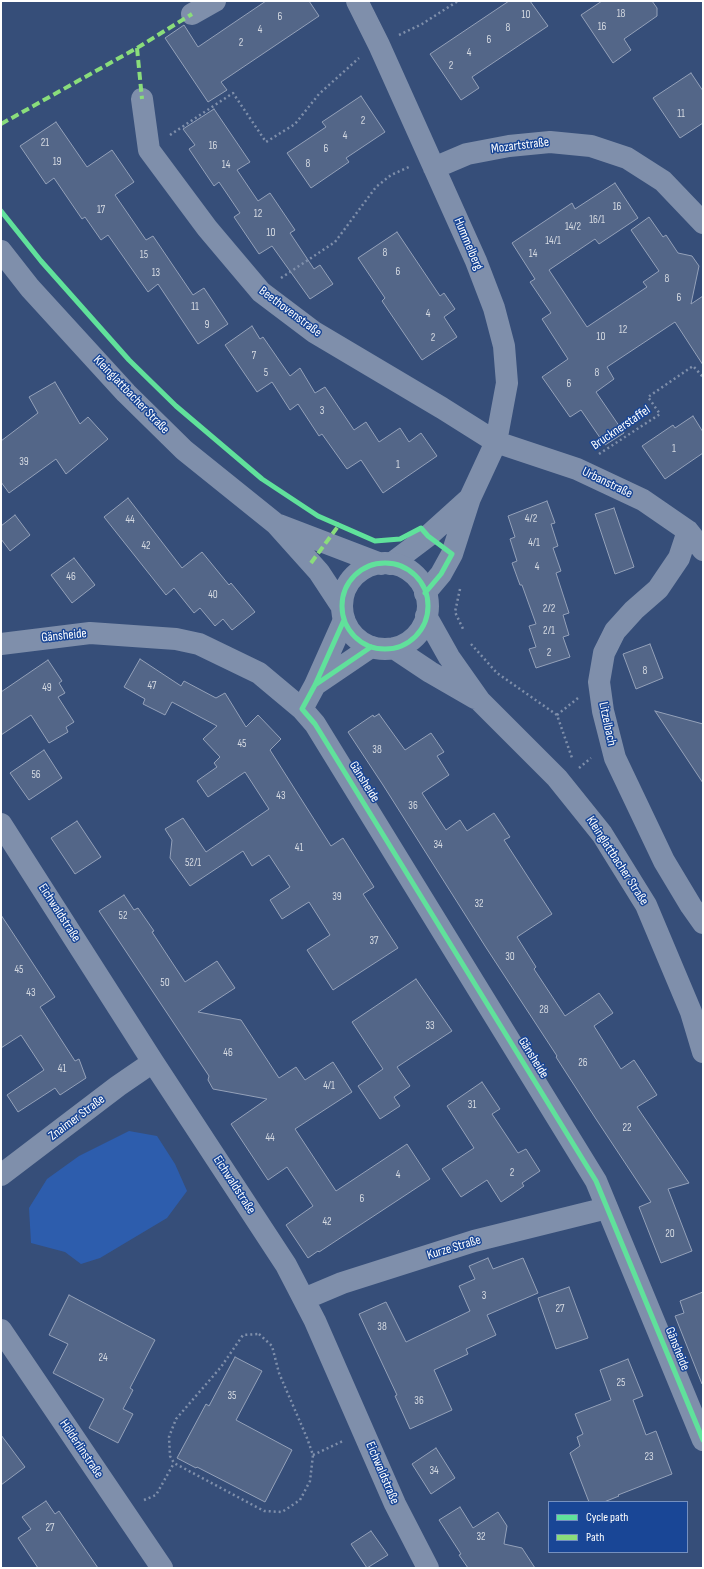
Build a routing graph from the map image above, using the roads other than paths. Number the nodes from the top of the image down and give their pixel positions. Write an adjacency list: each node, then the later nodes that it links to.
1 (215, 1): 3 (street)
2 (357, 1): 5 (street, Hummelberg)
3 (192, 14)
4 (142, 99): 8 (street, Beethovenstraße)
5 (434, 168): 6 (street, Mozartstraße); 8 (street, Hummelberg)
6 (703, 222)
7 (1, 251): 10 (street, Kleinglattbacher Straße)
8 (496, 442): 9 (street, Hummelberg); 11 (street, Urbanstraße)
9 (470, 498): 13 (street, Hummelberg); 14 (street, Hummelberg)
10 (276, 524): 13 (street, Kleinglattbacher Straße); 15 (street, Kleinglattbacher Straße)
11 (688, 531): 12 (street, Urbanstraße); 24 (street, Litzelbach)
12 (703, 550)
13 (386, 564): 14 (street, Kleinglattbacher Straße); 15 (street)
14 (425, 594): 16 (street, Kleinglattbacher Straße)
15 (343, 614): 18 (street, Kleinglattbacher Straße); 20 (street)
16 (426, 616): 19 (street, Kleinglattbacher Straße); 21 (street, Kleinglattbacher Straße)
17 (1, 644): 22 (street, Gänsheide)
18 (371, 647): 19 (street, Kleinglattbacher Straße); 20 (street)
19 (394, 648): 21 (street, Kleinglattbacher Straße)
20 (315, 685): 22 (street)
21 (480, 702): 25 (street, Kleinglattbacher Straße)
22 (302, 709): 28 (street, Gänsheide)
23 (1, 824): 26 (street, Eichwaldstraße)
24 (703, 923)
25 (703, 1052)
26 (153, 1062): 27 (street, Znaimer Straße); 29 (street, Eichwaldstraße)
27 (1, 1175)
28 (607, 1208): 29 (street, Kurze Straße); 31 (street, Gänsheide)
29 (304, 1299): 33 (street, Eichwaldstraße)
30 (1, 1330): 32 (street, Hölderlinstraße)
31 (703, 1440)
32 (162, 1568)
33 (428, 1568)

